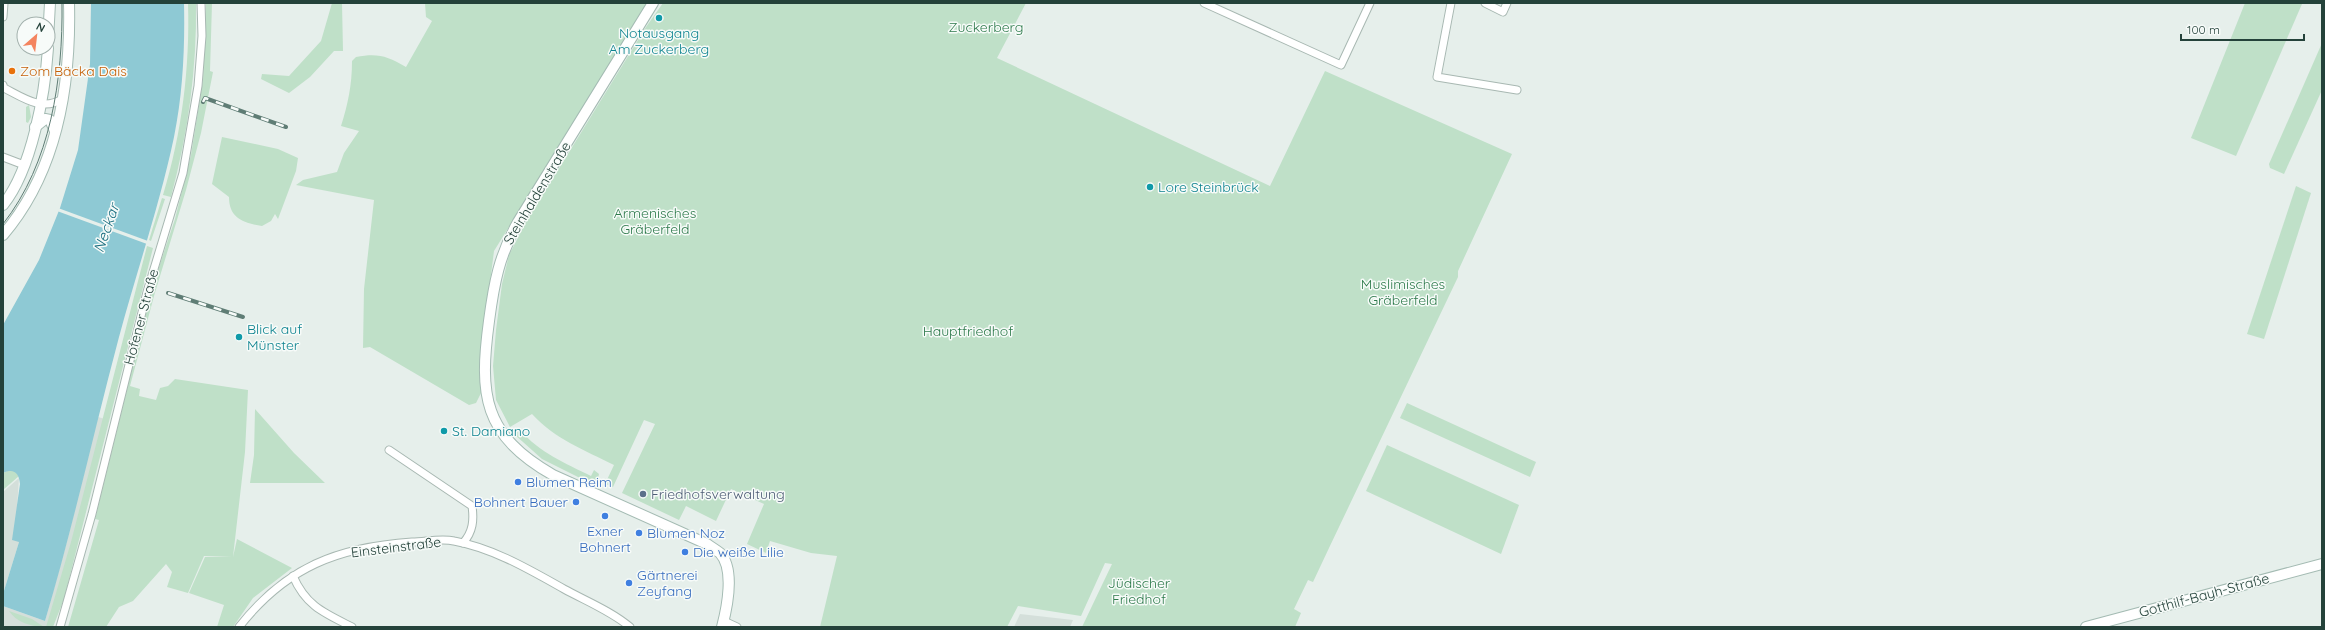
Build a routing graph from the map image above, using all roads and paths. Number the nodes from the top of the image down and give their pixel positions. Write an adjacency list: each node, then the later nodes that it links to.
1 (4, 3): 12 (street)
2 (50, 3): 11 (street)
3 (69, 3): 16 (street)
4 (201, 3): 30 (street, Hofener Straße)
5 (653, 3): 29 (street, Steinhaldenstraße)
6 (1204, 3): 7 (street)
7 (1370, 3)
8 (1451, 3): 15 (street)
9 (1485, 3): 10 (street)
10 (1507, 3)
11 (49, 16)
12 (3, 18)
13 (47, 56): 17 (street)
14 (3, 87): 17 (street)
15 (1517, 90)
16 (62, 99): 17 (street); 20 (street)
17 (39, 104): 18 (street); 19 (street)
18 (50, 120): 19 (street); 20 (street)
19 (35, 128): 22 (street)
20 (55, 131): 24 (street)
21 (3, 157): 22 (street)
22 (24, 165): 23 (street)
23 (3, 205)
24 (3, 235)
25 (389, 450): 26 (street)
26 (463, 543): 28 (street, Einsteinstraße); 33 (street, Einsteinstraße)
27 (2322, 564): 35 (street, Gotthilf-Bayh-Straße)
28 (293, 576): 31 (street, Einsteinstraße); 32 (street)
29 (723, 624): 34 (street)
30 (60, 627)
31 (239, 627)
32 (352, 627)
33 (630, 627)
34 (737, 627)
35 (2086, 627)

